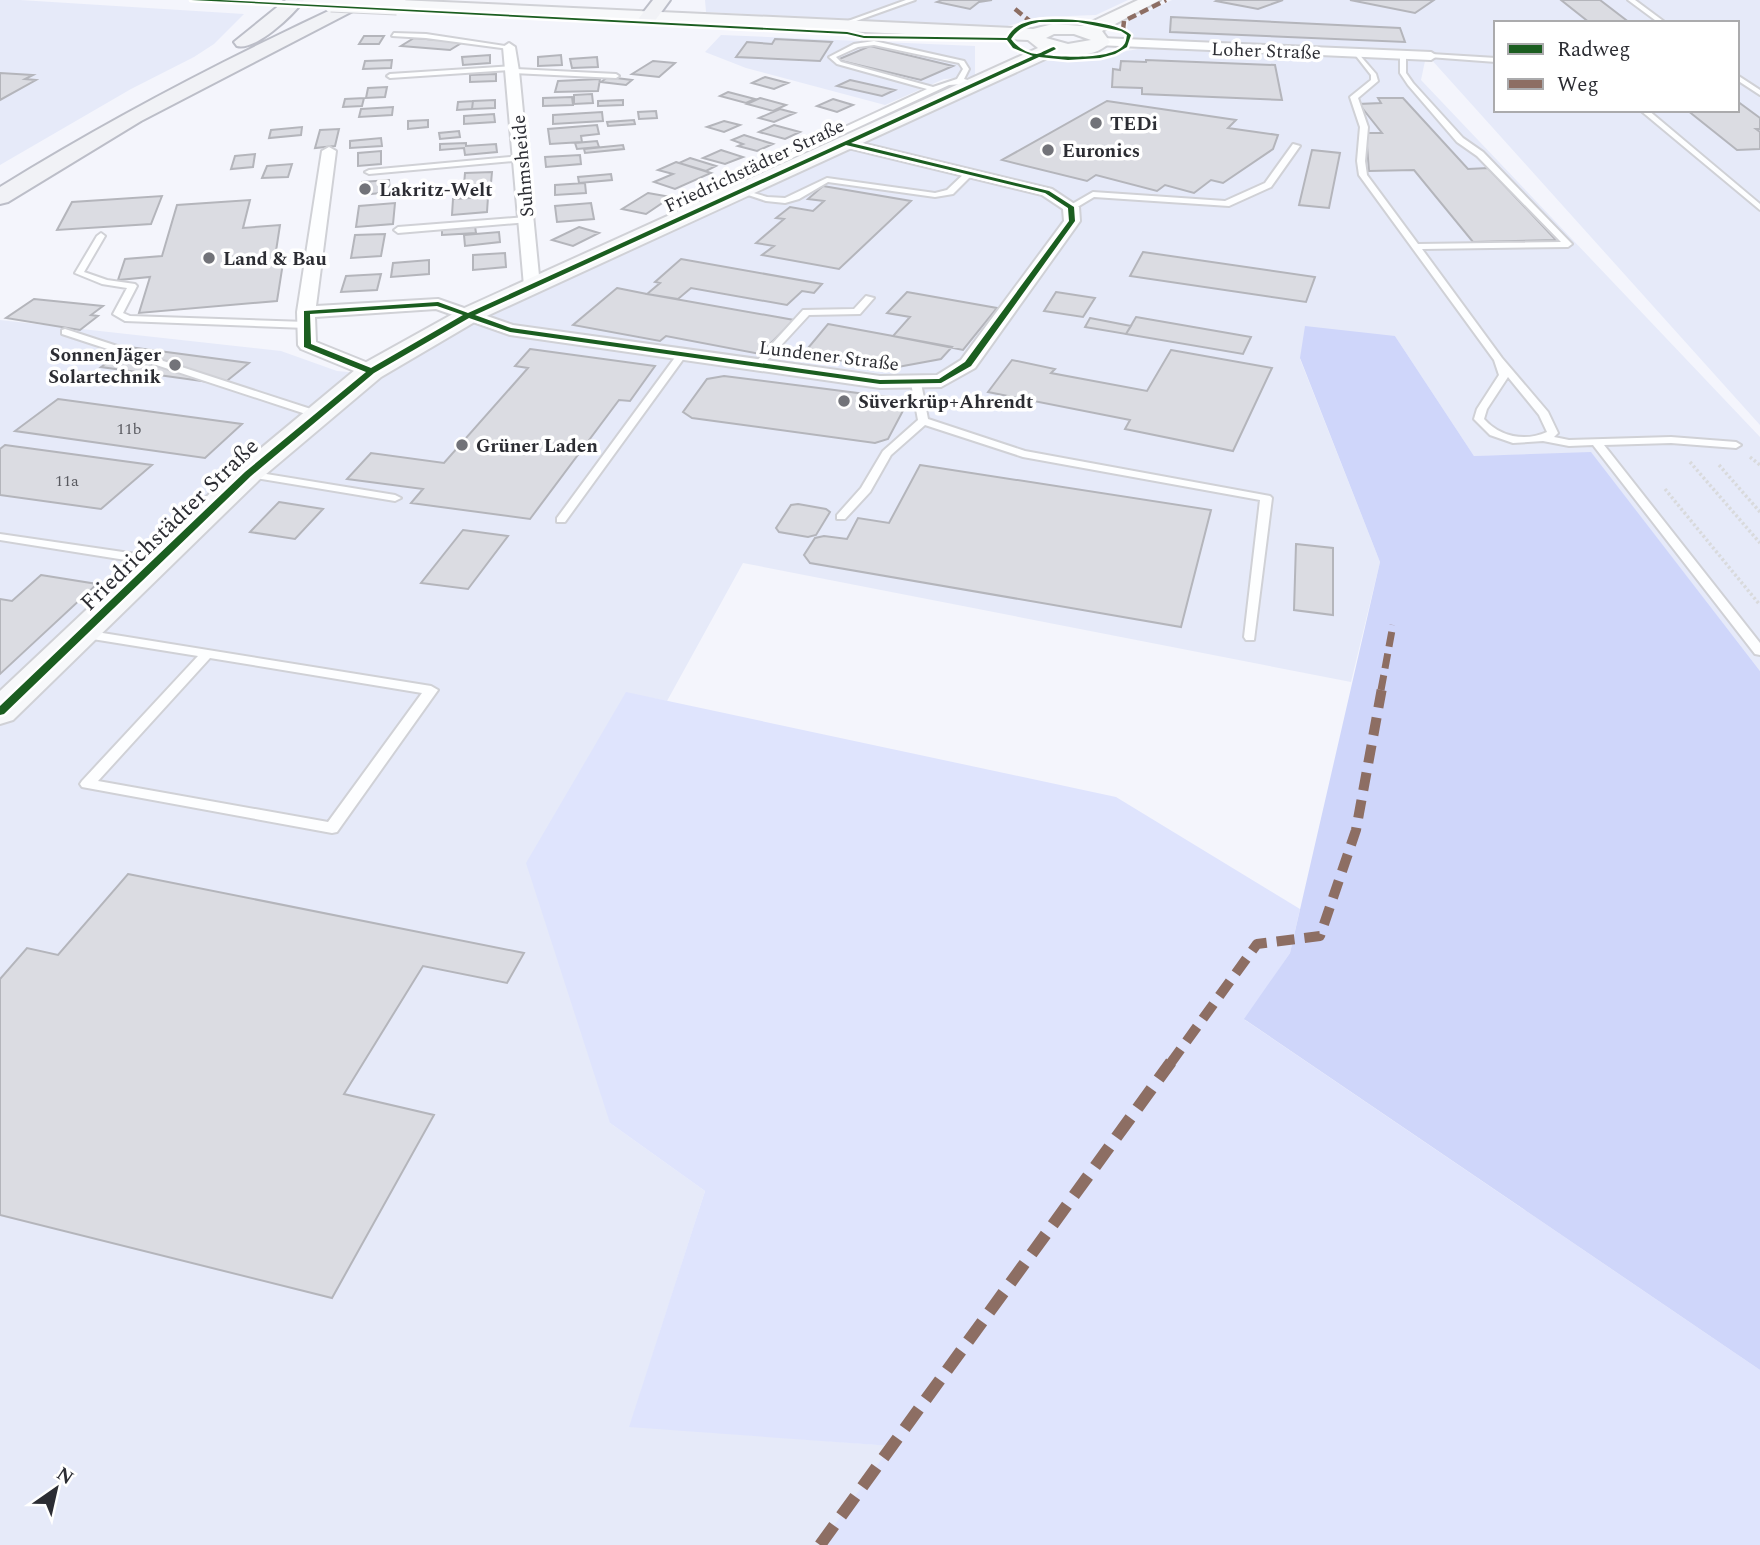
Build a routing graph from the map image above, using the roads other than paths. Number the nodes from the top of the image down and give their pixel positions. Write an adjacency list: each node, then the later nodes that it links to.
1 (298, 0): 8 (street, bridge); 34 (main road)
2 (366, 0): 34 (main road)
3 (662, 0): 8 (main road)
4 (683, 0): 9 (main road)
5 (912, 0): 11 (lane)
6 (1152, 0): 15 (street)
7 (1631, 0): 10 (lane)
8 (648, 18): 9 (street)
9 (677, 20): 12 (street)
10 (1660, 21)
11 (856, 22): 12 (lane); 13 (lane)
12 (832, 27): 13 (street)
13 (875, 29): 16 (street)
14 (394, 35): 17 (lane)
15 (1094, 36): 16 (street); 18 (street, Loher Straße)
16 (1045, 42): 26 (street, Friedrichstädter Straße)
17 (509, 47): 22 (street, Suhmsheide)
18 (1354, 53): 19 (street, Loher Straße); 44 (lane)
19 (1404, 55): 20 (street, Loher Straße); 44 (lane)
20 (1431, 56): 21 (lane)
21 (1494, 60)
22 (513, 70): 23 (lane); 24 (lane); 33 (street, Suhmsheide)
23 (390, 76)
24 (616, 76)
25 (1739, 78): 28 (lane)
26 (968, 82): 27 (lane); 27 (lane); 30 (street, Friedrichstädter Straße)
27 (934, 89): 37 (lane)
28 (1760, 93)
29 (1645, 112): 40 (lane)
30 (845, 143): 36 (street); 37 (street, Friedrichstädter Straße)
31 (1297, 146): 39 (lane)
32 (329, 151): 48 (street)
33 (521, 158): 35 (lane); 41 (street, Suhmsheide)
34 (48, 166): 38 (main road)
35 (369, 172)
36 (970, 173): 37 (lane); 39 (street)
37 (728, 196): 45 (street, Friedrichstädter Straße)
38 (0, 197)
39 (1071, 207): 54 (street, Lundener Straße)
40 (1760, 208)
41 (526, 220): 42 (lane); 45 (street, Suhmsheide)
42 (398, 230)
43 (101, 236): 48 (lane)
44 (1416, 247): 51 (lane)
45 (532, 286): 47 (street, Friedrichstädter Straße)
46 (869, 298): 52 (lane)
47 (469, 315): 48 (street); 50 (street, Lundener Straße); 53 (street, Friedrichstädter Straße)
48 (306, 319): 53 (street)
49 (65, 332): 55 (lane)
50 (682, 354): 52 (street, Lundener Straße); 63 (lane)
51 (1499, 360): 57 (lane); 57 (lane)
52 (758, 365): 54 (street, Lundener Straße)
53 (371, 371): 55 (street, Friedrichstädter Straße)
54 (916, 383): 56 (lane)
55 (319, 415): 60 (street, Friedrichstädter Straße)
56 (923, 421): 62 (lane); 67 (lane)
57 (1545, 438): 58 (lane)
58 (1596, 442): 59 (lane); 68 (lane)
59 (1736, 444)
60 (248, 474): 61 (lane); 65 (street, Friedrichstädter Straße)
61 (395, 498)
62 (841, 517)
63 (561, 520)
64 (0, 537): 65 (lane)
65 (158, 562): 66 (street, Friedrichstädter Straße)
66 (84, 634): 69 (lane); 70 (street, Friedrichstädter Straße)
67 (1251, 637)
68 (1760, 651)
69 (206, 655): 69 (lane)
70 (0, 712)

